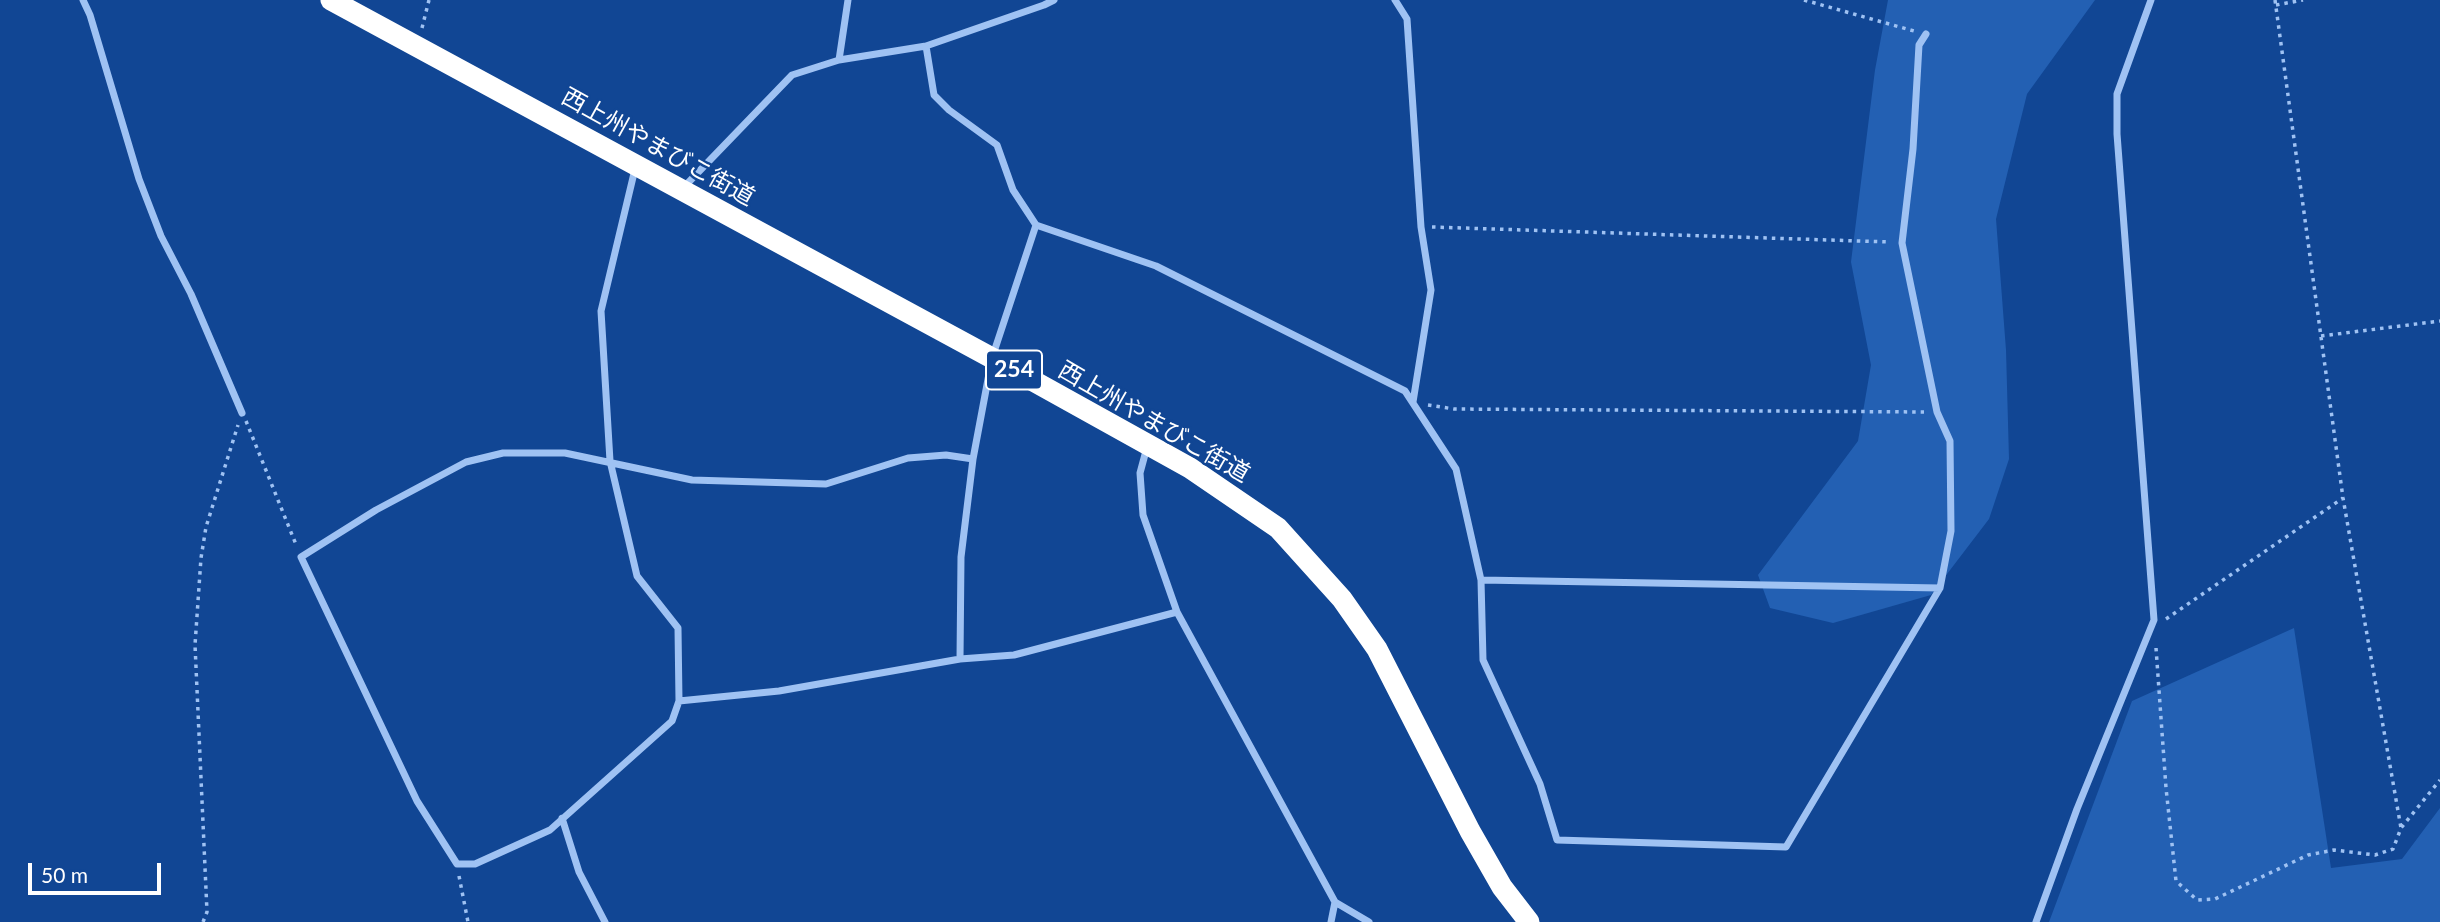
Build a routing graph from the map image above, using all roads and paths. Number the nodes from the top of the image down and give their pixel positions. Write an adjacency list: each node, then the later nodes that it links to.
1 (83, 0): 25 (street)
2 (331, 0): 12 (highway, 西上州やまびこ街道 / 254)
3 (429, 0): 12 (path)
4 (848, 0): 14 (street)
5 (1054, 0): 13 (street)
6 (1395, 0): 18 (street)
7 (1804, 0): 11 (path)
8 (2151, 0): 34 (street)
9 (2303, 0): 10 (path)
10 (2276, 2): 21 (path)
11 (1926, 34): 19 (street)
12 (417, 46): 15 (highway, 西上州やまびこ街道 / 254)
13 (926, 46): 14 (street); 17 (street)
14 (839, 60): 16 (street)
15 (636, 165): 16 (highway, 西上州やまびこ街道 / 254); 28 (street)
16 (681, 190): 22 (highway, 西上州やまびこ街道 / 254)
17 (1036, 225): 22 (street); 23 (street)
18 (1421, 227): 19 (path); 23 (street)
19 (1902, 243): 24 (street)
20 (2440, 321): 21 (path)
21 (2322, 336): 29 (path)
22 (992, 358): 26 (highway, 西上州やまびこ街道 / 254); 27 (street)
23 (1413, 403): 24 (path); 31 (street)
24 (1937, 412): 32 (street)
25 (242, 413): 30 (path); 42 (path)
26 (1148, 444): 33 (street); 47 (highway, 西上州やまびこ街道 / 254)
27 (973, 459): 28 (street); 35 (street)
28 (610, 461): 30 (street); 36 (street)
29 (2343, 498): 34 (path); 39 (path)
30 (301, 557): 40 (street)
31 (1481, 580): 32 (street); 32 (street)
32 (1940, 589)
33 (1177, 612): 35 (street); 41 (street)
34 (2155, 623): 39 (path); 48 (street)
35 (960, 659): 36 (street)
36 (679, 701): 38 (street)
37 (2440, 780): 39 (path)
38 (562, 818): 40 (street); 44 (street)
39 (2401, 828)
40 (457, 863): 43 (path)
41 (1335, 902): 45 (street); 46 (street)
42 (203, 922)
43 (468, 922)
44 (605, 922)
45 (1332, 922)
46 (1369, 922)
47 (1529, 922)
48 (2036, 922)

